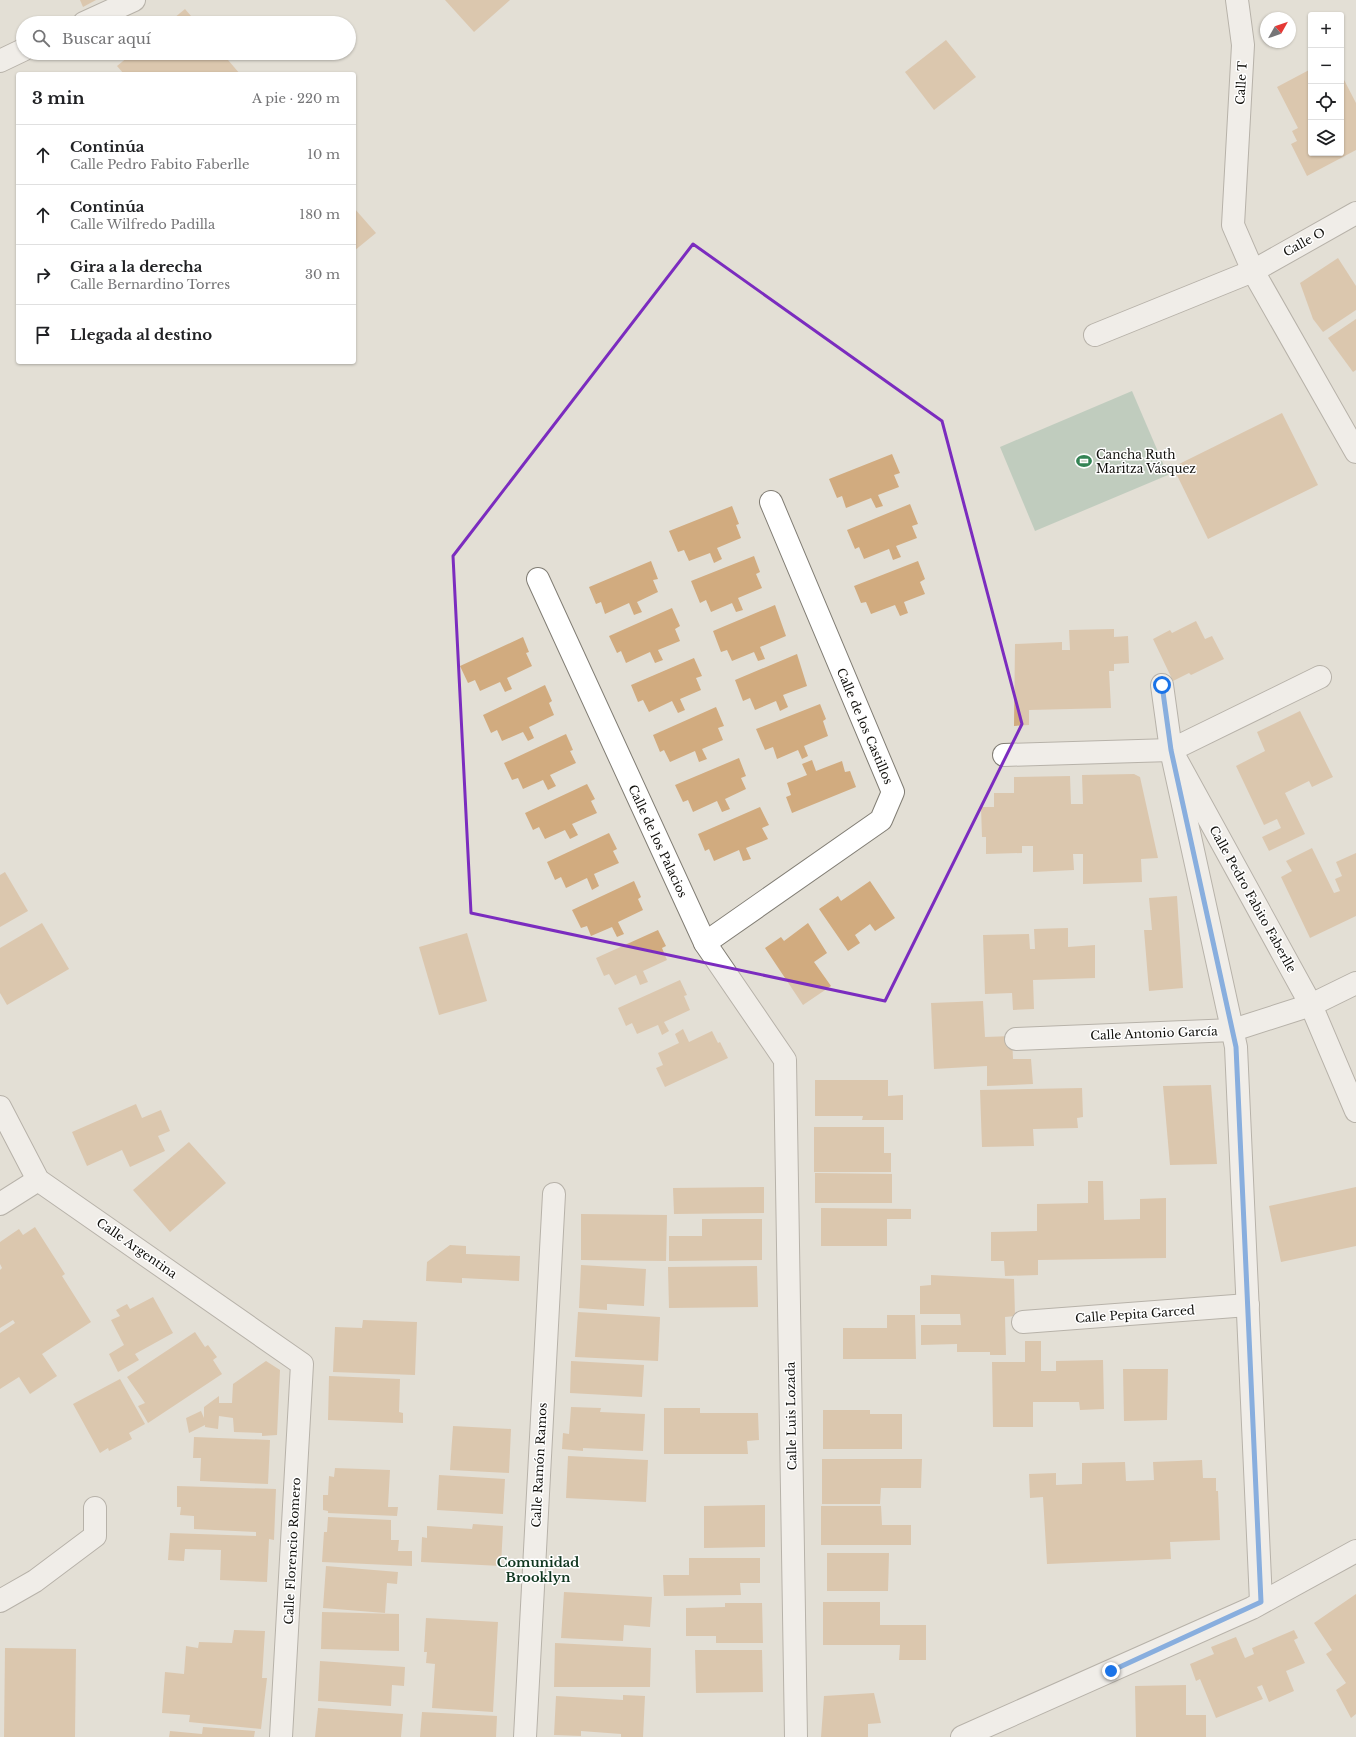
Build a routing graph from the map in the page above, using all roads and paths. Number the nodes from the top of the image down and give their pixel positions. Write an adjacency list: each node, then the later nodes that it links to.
1 (134, 0): 3 (street)
2 (1237, 0): 7 (street, Calle T)
3 (99, 16)
4 (16, 53): 5 (street)
5 (0, 61)
6 (1356, 213): 7 (street, Calle O)
7 (1253, 271): 8 (street, Calle O); 9 (street, Calle T)
8 (1095, 335)
9 (1356, 452)
10 (771, 502): 16 (street, Calle de los Castillos)
11 (538, 579): 16 (street, Calle de los Palacios)
12 (1320, 676): 14 (street)
13 (1162, 685): 14 (street, Calle Pedro Fabito Faberlle)
14 (1171, 750): 15 (street); 18 (street, Calle Pedro Fabito Faberlle); 19 (street)
15 (1004, 755)
16 (705, 943): 21 (street, Calle de los Palacios)
17 (1356, 983): 18 (street, Calle Antonio García)
18 (1311, 1005): 19 (street, Calle Antonio García); 23 (street, Calle Pedro Fabito Faberlle)
19 (1233, 1030): 20 (street, Calle Antonio García); 27 (street)
20 (1016, 1039)
21 (786, 1095): 36 (street, Calle Luis Lozada)
22 (0, 1107): 24 (street, Calle Argentina)
23 (1356, 1111)
24 (38, 1180): 26 (street); 29 (street, Calle Argentina)
25 (554, 1194): 35 (street, Calle Ramón Ramos)
26 (0, 1204)
27 (1248, 1305): 28 (street, Calle Pepita Garced); 33 (street)
28 (1023, 1322)
29 (302, 1364): 34 (street, Calle Florencio Romero)
30 (95, 1508): 32 (street)
31 (1356, 1551): 33 (street)
32 (0, 1601)
33 (1261, 1602): 37 (street)
34 (281, 1737)
35 (525, 1737)
36 (796, 1737)
37 (962, 1737)

